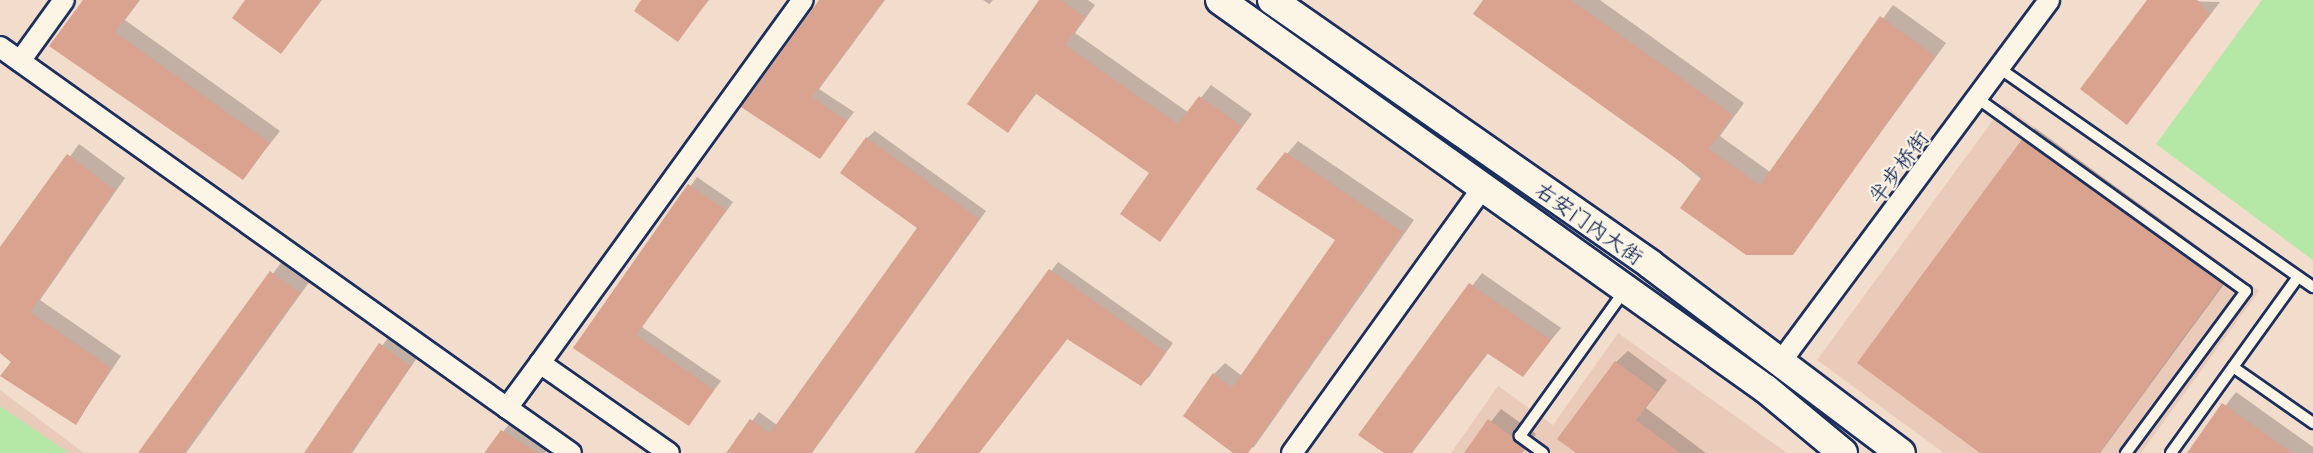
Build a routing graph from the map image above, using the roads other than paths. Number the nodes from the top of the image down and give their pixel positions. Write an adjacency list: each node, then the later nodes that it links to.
1 (63, 0): 7 (street)
2 (803, 0): 15 (street)
3 (1220, 0): 10 (main road, 右安门内大街)
4 (1272, 0): 14 (main road, 右安门内大街)
5 (2049, 0): 8 (street, 半步桥街)
6 (0, 47): 7 (street)
7 (20, 62): 17 (street)
8 (1999, 68): 9 (street, 半步桥街); 11 (lane)
9 (1977, 98): 14 (street, 半步桥街); 25 (lane)
10 (1484, 186): 13 (main road, 右安门内大街); 21 (street)
11 (2298, 277): 12 (lane); 16 (lane)
12 (2313, 287)
13 (1625, 290): 22 (lane); 23 (main road, 右安门内大街)
14 (1782, 360): 24 (main road, 右安门内大街)
15 (540, 363): 17 (street); 20 (street)
16 (2233, 367): 18 (lane); 26 (lane)
17 (507, 408): 19 (street)
18 (2313, 423)
19 (571, 453)
20 (669, 453)
21 (1292, 453)
22 (1543, 453)
23 (1843, 453)
24 (1901, 453)
25 (2126, 453)
26 (2171, 453)

